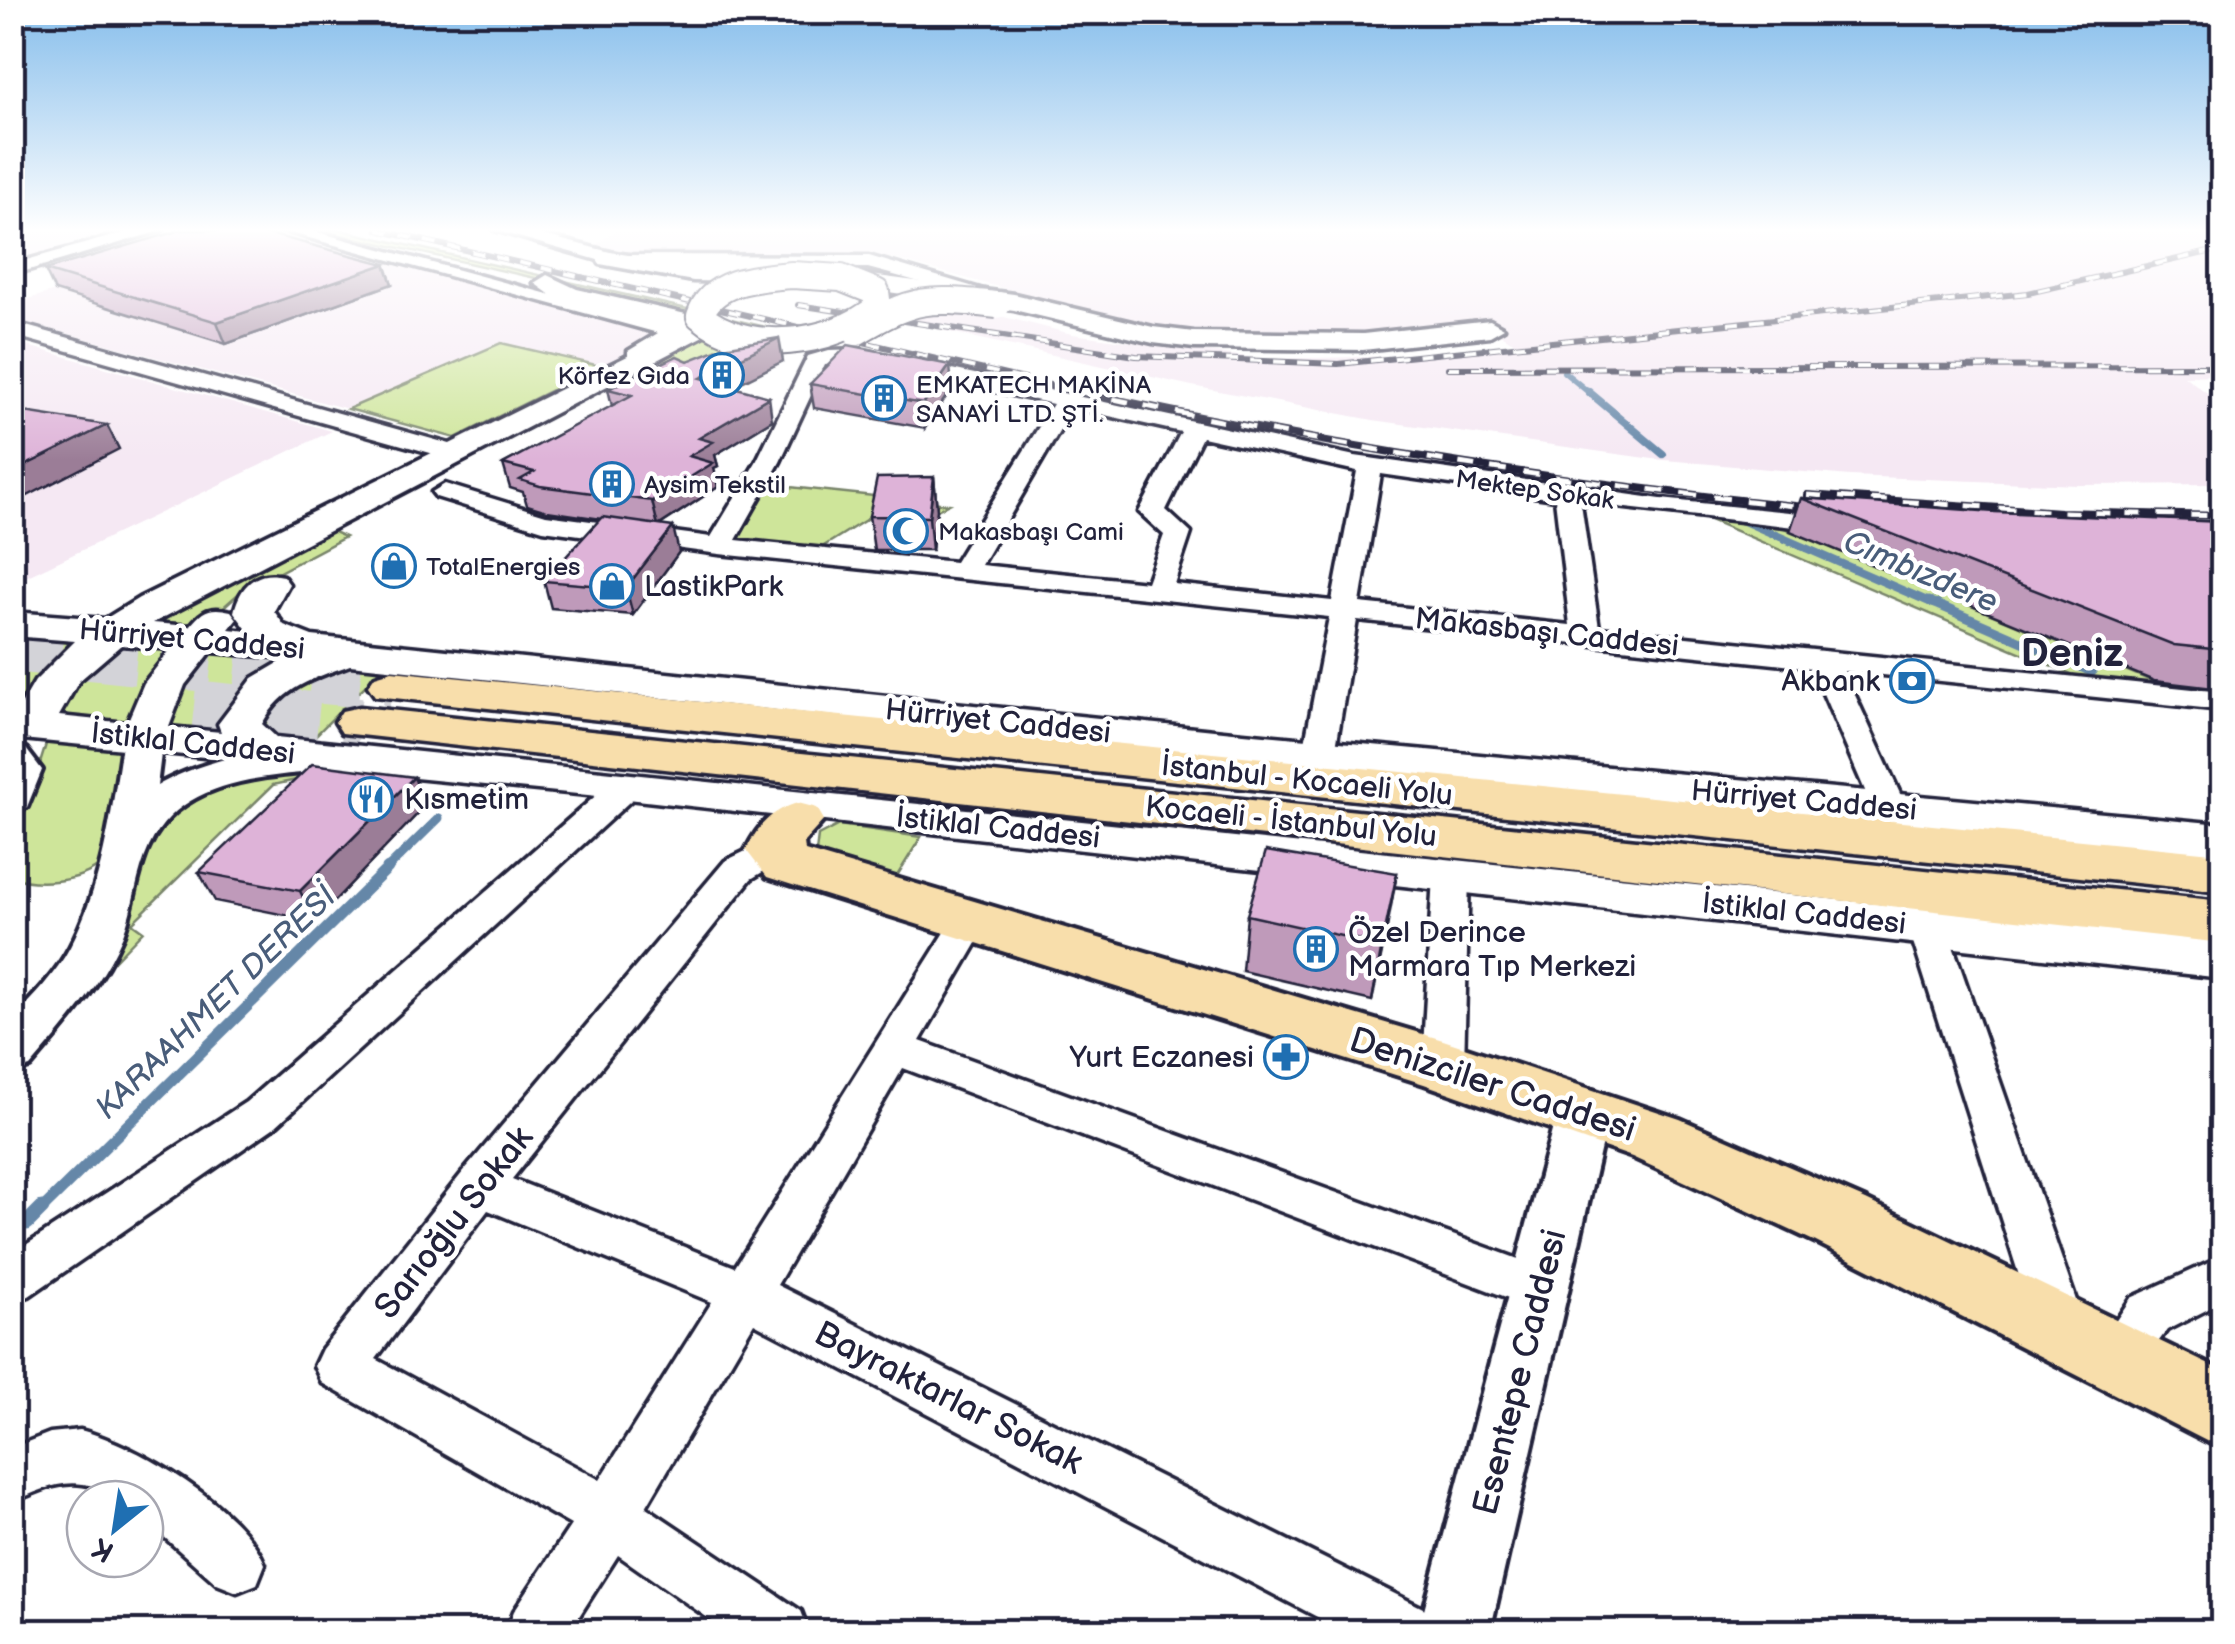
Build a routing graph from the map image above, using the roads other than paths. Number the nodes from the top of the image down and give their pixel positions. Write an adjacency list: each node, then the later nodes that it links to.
1 (583, 307): 17 (street)
2 (613, 307): 12 (main road)
3 (639, 307): 8 (main road)
4 (701, 307): 8 (main road, bridge)
5 (878, 307): 11 (main road, bridge)
6 (902, 307): 13 (main road, bridge)
7 (1020, 307): 10 (main road)
8 (706, 324): 11 (main road, bridge); 12 (main road)
9 (12, 328): 17 (street, Makasbaşı Caddesi)
10 (1495, 332)
11 (762, 339): 13 (main road, bridge)
12 (650, 357): 17 (main road)
13 (700, 364): 17 (main road)
14 (1066, 402): 15 (street, Mektep Sokak); 20 (street, Mektep Sokak); 22 (street)
15 (1194, 431): 16 (street, Mektep Sokak); 24 (street)
16 (1370, 465): 18 (street, Mektep Sokak); 25 (street)
17 (437, 470): 20 (street, Makasbaşı Caddesi); 21 (main road); 23 (main road)
18 (1567, 494): 19 (street, Mektep Sokak); 27 (street)
19 (1867, 526)
20 (719, 546): 22 (street, Makasbaşı Caddesi)
21 (223, 571): 26 (main road); 28 (main road)
22 (962, 573): 24 (street, Makasbaşı Caddesi)
23 (270, 584): 28 (main road); 29 (main road)
24 (1157, 593): 25 (street, Makasbaşı Caddesi)
25 (1346, 610): 27 (street, Makasbaşı Caddesi); 40 (street)
26 (22, 626): 28 (main road, Hürriyet Caddesi); 30 (main road)
27 (1586, 638): 31 (street, Makasbaşı Caddesi)
28 (161, 640): 29 (main road, Hürriyet Caddesi); 36 (main road); 38 (main road)
29 (306, 648): 34 (main road, Hürriyet Caddesi); 37 (main road)
30 (12, 656)
31 (1825, 662): 32 (street, Makasbaşı Caddesi); 43 (street)
32 (2133, 693): 33 (street, Makasbaşı Caddesi); 35 (street, Makasbaşı Caddesi)
33 (2222, 701)
34 (372, 706): 37 (main road, Hürriyet Caddesi); 39 (main road, İstiklal Caddesi); 39 (main road); 41 (main road, İstiklal Caddesi); 47 (street); 48 (highway, İstanbul - Kocaeli Yolu); 49 (highway, Kocaeli - İstanbul Yolu)
35 (2222, 715)
36 (147, 726): 38 (main road, İstiklal Caddesi); 39 (main road, İstiklal Caddesi); 47 (street)
37 (1233, 745): 40 (main road, Hürriyet Caddesi)
38 (23, 747)
39 (266, 750)
40 (1319, 753): 42 (main road, Hürriyet Caddesi)
41 (628, 785): 44 (main road, İstiklal Caddesi); 61 (street)
42 (1777, 798): 43 (main road, Hürriyet Caddesi); 48 (highway)
43 (1890, 808): 45 (main road, Hürriyet Caddesi)
44 (805, 827): 46 (main road, İstiklal Caddesi); 51 (main road, Denizciler Caddesi); 59 (street, Sarıoğlu Sokak)
45 (2222, 840)
46 (1142, 842): 49 (highway)
47 (128, 845): 56 (street)
48 (2030, 853): 50 (highway, İstanbul - Kocaeli Yolu)
49 (1440, 856): 52 (highway, Kocaeli - İstanbul Yolu); 53 (main road, İstiklal Caddesi); 57 (street)
50 (2222, 873)
51 (972, 920): 55 (street); 57 (main road, Denizciler Caddesi)
52 (2222, 922)
53 (1927, 926): 54 (main road, İstiklal Caddesi); 64 (street)
54 (2222, 959)
55 (896, 1049): 62 (street); 63 (street)
56 (12, 1052)
57 (1443, 1066): 58 (main road, Denizciler Caddesi)
58 (1583, 1112): 62 (street, Esentepe Caddesi); 64 (main road, Denizciler Caddesi)
59 (479, 1186): 63 (street, Bayraktarlar Sokak); 67 (street, Sarıoğlu Sokak)
60 (2222, 1279): 64 (street)
61 (12, 1281)
62 (1540, 1288): 72 (street, Esentepe Caddesi)
63 (745, 1292): 67 (street); 71 (street, Bayraktarlar Sokak)
64 (2089, 1345): 65 (main road, Denizciler Caddesi)
65 (2222, 1411)
66 (12, 1476): 68 (street)
67 (610, 1516): 69 (street); 70 (street)
68 (237, 1564)
69 (535, 1632)
70 (780, 1632)
71 (1408, 1632)
72 (1454, 1632)

